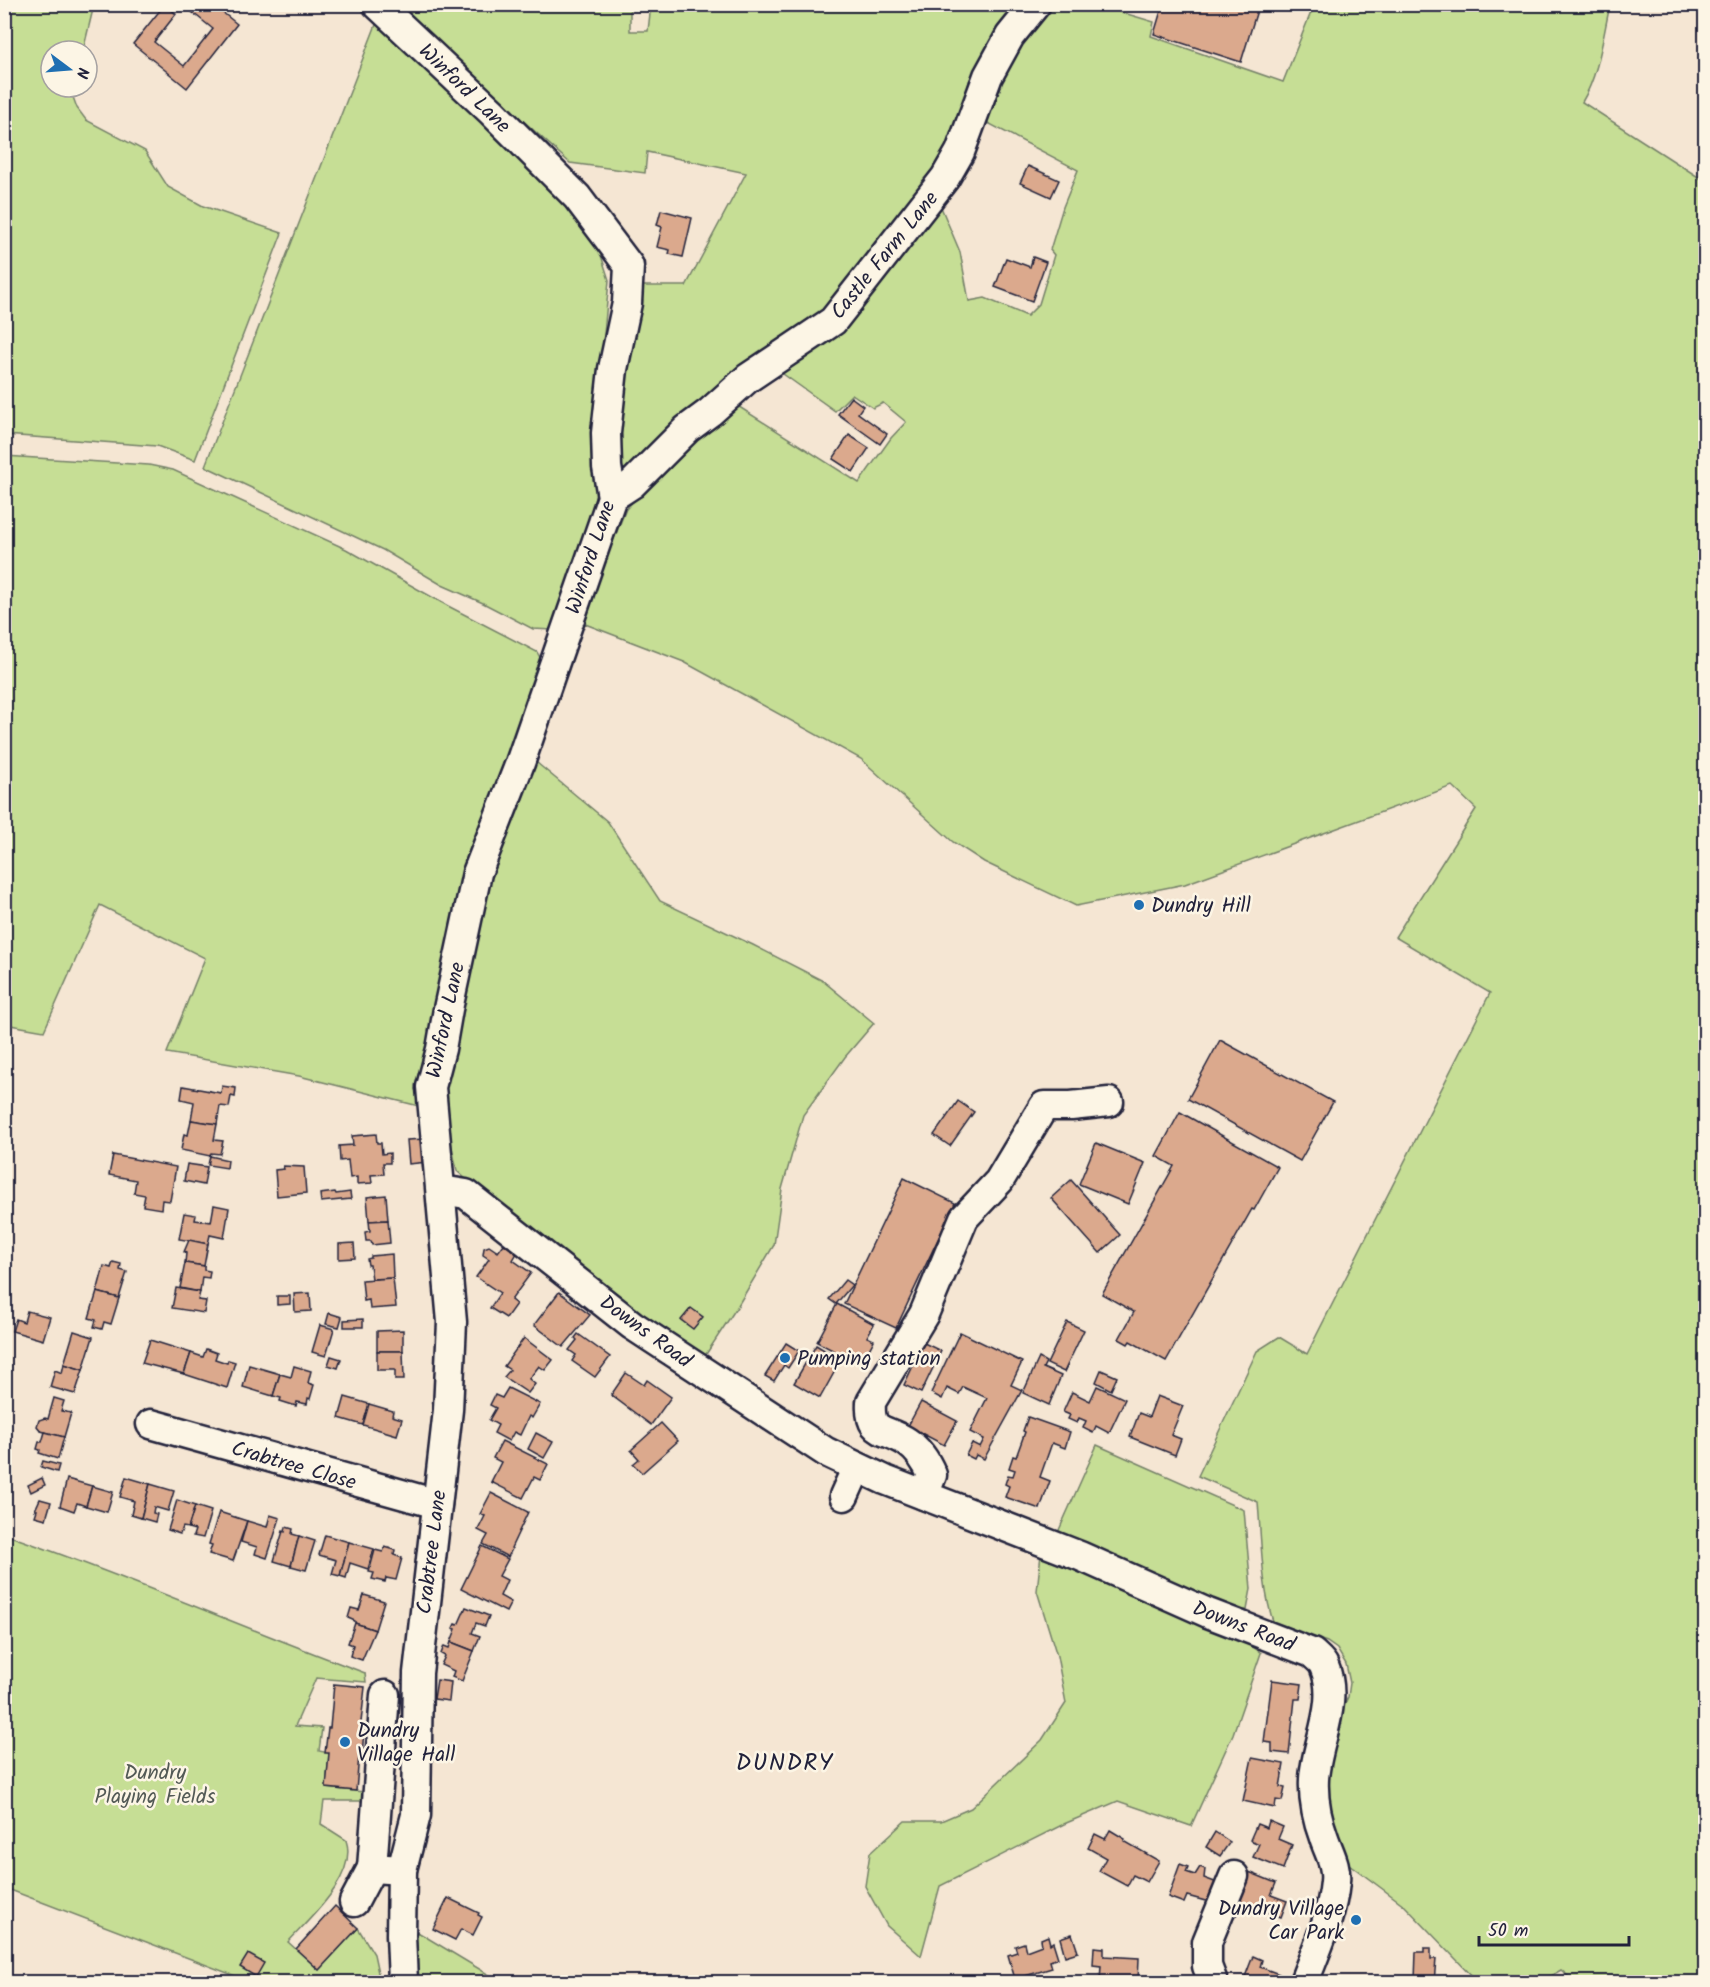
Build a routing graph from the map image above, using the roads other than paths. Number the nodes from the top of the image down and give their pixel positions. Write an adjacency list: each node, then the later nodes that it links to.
1 (377, 4): 3 (street, Winford Lane)
2 (1036, 4): 3 (street, Castle Farm Lane)
3 (612, 497): 5 (street, Winford Lane)
4 (1108, 1102): 10 (street)
5 (434, 1122): 6 (street, Crabtree Lane)
6 (441, 1190): 8 (street, Downs Road); 11 (street, Crabtree Lane)
7 (150, 1424): 11 (street, Crabtree Close)
8 (857, 1467): 9 (street); 10 (street, Downs Road)
9 (844, 1496)
10 (924, 1496): 19 (street, Downs Road)
11 (437, 1504): 14 (street, Crabtree Lane)
12 (385, 1695): 13 (street)
13 (372, 1868): 14 (street); 16 (street)
14 (402, 1870): 17 (street, Crabtree Lane)
15 (1234, 1876): 18 (street)
16 (354, 1902)
17 (403, 1983)
18 (1213, 1983)
19 (1304, 1983)

